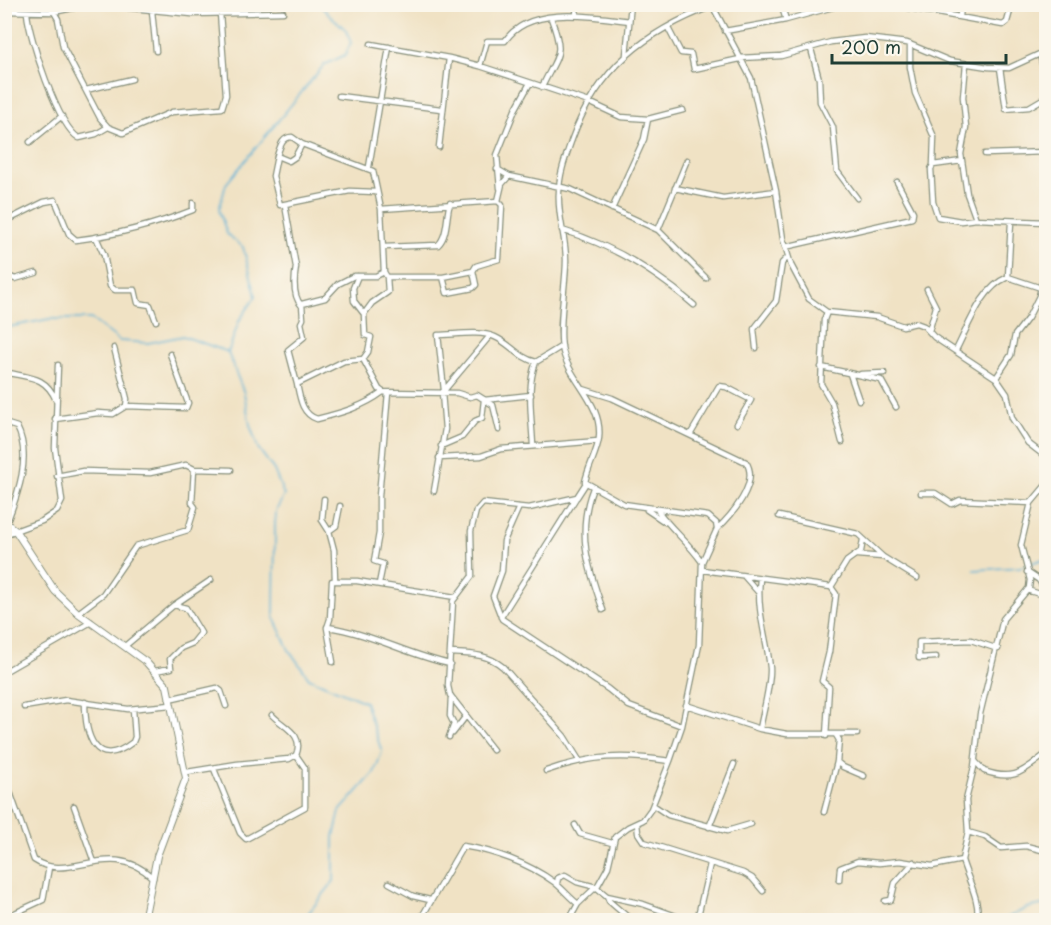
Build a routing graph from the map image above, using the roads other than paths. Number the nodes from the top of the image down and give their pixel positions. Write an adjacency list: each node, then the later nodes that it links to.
1 (91, 4): 15 (street); 17 (street)
2 (156, 4): 17 (street)
3 (188, 4): 23 (street)
4 (229, 4): 22 (street)
5 (454, 4): 14 (street)
6 (577, 4): 24 (street)
7 (631, 4): 28 (street)
8 (781, 4): 27 (street)
9 (888, 4): 25 (street)
10 (961, 4): 25 (street)
11 (1012, 4): 25 (street)
12 (713, 5): 29 (street); 30 (street)
13 (841, 5): 27 (street)
14 (486, 6)
15 (66, 7): 18 (street)
16 (4, 11): 20 (street)
17 (153, 11): 23 (street); 35 (street)
18 (54, 12): 20 (street); 48 (street)
19 (283, 12): 22 (street)
20 (27, 13): 55 (street)
21 (220, 13): 22 (street); 23 (street); 57 (street)
22 (229, 13)
23 (187, 14)
24 (576, 15): 26 (street); 28 (street)
25 (960, 17)
26 (551, 18): 42 (street); 47 (street)
27 (786, 20): 30 (street)
28 (629, 21): 38 (street)
29 (668, 28): 38 (street); 40 (street)
30 (725, 31): 40 (street)
31 (371, 44): 33 (street)
32 (910, 44): 34 (street); 41 (street); 66 (street)
33 (389, 47): 39 (street); 52 (street)
34 (811, 49): 40 (street); 76 (street)
35 (156, 51)
36 (1047, 51): 37 (street)
37 (1040, 54): 43 (street); 45 (street)
38 (626, 55): 51 (street)
39 (449, 58): 42 (street); 53 (street)
40 (739, 58): 74 (street)
41 (966, 63): 43 (street); 65 (street)
42 (480, 66): 46 (street)
43 (1000, 68): 50 (street)
44 (132, 79): 48 (street)
45 (1047, 81)
46 (530, 83): 47 (street); 68 (street)
47 (542, 87): 51 (street)
48 (86, 90): 57 (street)
49 (339, 96): 52 (street)
50 (1047, 97)
51 (589, 102): 56 (street); 71 (street)
52 (381, 104): 53 (street); 67 (street)
53 (441, 109): 60 (street)
54 (683, 110): 56 (street)
55 (62, 116): 57 (street); 58 (street)
56 (648, 119): 82 (street)
57 (108, 127)
58 (30, 142)
59 (302, 144): 63 (street); 63 (street); 67 (street)
60 (439, 147)
61 (1047, 152): 62 (street)
62 (985, 154)
63 (277, 156): 80 (street)
64 (687, 160): 72 (street)
65 (962, 161): 66 (street); 83 (street)
66 (933, 165): 83 (street)
67 (369, 167): 75 (street)
68 (497, 169): 69 (street); 73 (street)
69 (509, 176): 71 (street); 73 (street)
70 (897, 182): 92 (street)
71 (559, 186): 82 (street); 87 (street)
72 (675, 188): 74 (street); 88 (street)
73 (500, 191): 77 (street)
74 (776, 191): 92 (street)
75 (376, 192): 80 (street); 81 (street)
76 (857, 198)
77 (498, 201): 79 (street); 94 (street)
78 (193, 203): 90 (street)
79 (450, 203): 81 (street); 91 (street)
80 (285, 205): 104 (street)
81 (381, 209): 91 (street)
82 (612, 209): 88 (street)
83 (976, 219): 85 (street)
84 (4, 222): 90 (street)
85 (1011, 222): 86 (street); 100 (street)
86 (1047, 222)
87 (562, 230): 105 (street); 111 (street)
88 (658, 230): 101 (street)
89 (1047, 233): 102 (street)
90 (96, 237): 108 (street)
91 (384, 247): 97 (street)
92 (785, 247): 93 (street)
93 (788, 257): 106 (street); 113 (street)
94 (473, 271): 99 (street); 99 (street)
95 (36, 273): 96 (street)
96 (4, 274)
97 (385, 274): 98 (street); 99 (street); 107 (street)
98 (358, 276): 104 (street); 107 (street)
99 (443, 277)
100 (1008, 277): 102 (street); 114 (street)
101 (706, 278)
102 (1041, 288): 123 (street)
103 (927, 289): 109 (street)
104 (301, 305): 124 (street)
105 (694, 305)
106 (827, 312): 109 (street); 119 (street)
107 (364, 314): 116 (street)
108 (156, 321)
109 (928, 331): 114 (street)
110 (492, 336): 117 (street); 126 (street); 126 (street)
111 (562, 346): 117 (street); 125 (street)
112 (114, 348): 132 (street)
113 (756, 348)
114 (956, 350): 123 (street)
115 (170, 354): 132 (street)
116 (363, 359): 124 (street); 127 (street)
117 (536, 362): 128 (street)
118 (57, 365): 129 (street)
119 (821, 367): 122 (street); 140 (street)
120 (4, 372): 129 (street)
121 (884, 374): 122 (street)
122 (853, 375): 131 (street); 133 (street)
123 (996, 378): 143 (street)
124 (297, 384): 127 (street)
125 (583, 389): 138 (street); 139 (street)
126 (443, 391): 127 (street); 130 (street); 141 (street)
127 (386, 392): 178 (street)
128 (531, 395): 130 (street); 142 (street)
129 (56, 400): 134 (street)
130 (484, 400): 137 (street); 141 (street)
131 (859, 400)
132 (126, 406): 134 (street)
133 (896, 407)
134 (55, 419): 147 (street)
135 (4, 423): 161 (street)
136 (737, 424): 138 (street)
137 (499, 430)
138 (690, 435): 163 (street)
139 (598, 441): 142 (street); 148 (street)
140 (842, 442)
141 (441, 446): 144 (street)
142 (533, 446): 144 (street)
143 (1047, 457)
144 (439, 458): 151 (street)
145 (194, 469): 146 (street); 147 (street); 186 (street)
146 (231, 470)
147 (57, 476): 164 (street)
148 (586, 483): 150 (street); 153 (street)
149 (1047, 485): 155 (street)
150 (593, 488): 158 (street); 185 (street)
151 (434, 491)
152 (921, 493): 155 (street)
153 (577, 497): 157 (street); 187 (street)
154 (324, 499): 165 (street)
155 (1031, 503): 172 (street)
156 (340, 506): 165 (street)
157 (519, 507): 183 (street); 187 (street)
158 (644, 508): 159 (street); 162 (street)
159 (658, 511): 162 (street); 163 (street)
160 (779, 516): 167 (street)
161 (6, 522): 164 (street)
162 (665, 522): 170 (street)
163 (717, 529): 170 (street)
164 (15, 530): 166 (street); 186 (street)
165 (329, 531): 177 (street)
166 (4, 535)
167 (863, 540): 168 (street); 169 (street)
168 (857, 555): 169 (street); 179 (street)
169 (883, 557): 174 (street)
170 (702, 562): 171 (street)
171 (702, 570): 173 (street); 201 (street)
172 (1027, 572): 180 (street); 182 (street)
173 (744, 576): 175 (street); 181 (street)
174 (916, 578)
175 (760, 579): 179 (street); 181 (street)
176 (211, 580): 184 (street)
177 (335, 580): 178 (street); 189 (street)
178 (378, 584): 183 (street)
179 (831, 587): 211 (street)
180 (1028, 590): 182 (street); 191 (street)
181 (758, 592): 208 (street)
182 (1047, 594)
183 (455, 597): 192 (street)
184 (174, 605): 190 (street); 196 (street)
185 (603, 610)
186 (78, 613): 188 (street)
187 (501, 617): 207 (street)
188 (91, 622): 190 (street); 197 (street)
189 (327, 627): 194 (street); 195 (street)
190 (124, 646): 196 (street)
191 (998, 649): 193 (street); 217 (street)
192 (452, 653): 195 (street); 215 (street)
193 (936, 657)
194 (333, 662)
195 (450, 664): 198 (street)
196 (155, 671): 200 (street)
197 (4, 672)
198 (451, 696): 206 (street); 206 (street)
199 (85, 702): 202 (street); 204 (street); 204 (street)
200 (170, 702): 203 (street); 204 (street); 222 (street)
201 (686, 705): 207 (street); 208 (street)
202 (24, 706)
203 (226, 706)
204 (133, 709)
205 (272, 715): 214 (street)
206 (466, 716): 212 (street)
207 (682, 726): 216 (street)
208 (760, 729): 211 (street)
209 (856, 734): 210 (street)
210 (836, 735): 211 (street); 218 (street)
211 (826, 736)
212 (493, 750)
213 (1047, 754): 217 (street)
214 (296, 755): 220 (street); 220 (street)
215 (579, 760): 216 (street); 221 (street)
216 (670, 761): 226 (street)
217 (975, 761): 232 (street)
218 (837, 762): 224 (street); 227 (street)
219 (734, 764): 231 (street)
220 (214, 769): 222 (street)
221 (546, 771)
222 (187, 772): 240 (street)
223 (4, 775): 239 (street)
224 (864, 776)
225 (74, 806): 236 (street)
226 (653, 806): 228 (street); 231 (street)
227 (824, 812)
228 (637, 823): 233 (street); 238 (street)
229 (751, 824): 231 (street)
230 (575, 825): 233 (street)
231 (709, 826)
232 (968, 832): 234 (street); 235 (street)
233 (612, 843): 244 (street)
234 (1047, 851)
235 (962, 860): 237 (street); 257 (street)
236 (93, 862): 239 (street); 240 (street)
237 (914, 862): 241 (street); 248 (street)
238 (710, 864): 245 (street); 256 (street)
239 (49, 867): 250 (street)
240 (153, 878): 251 (street)
241 (839, 880)
242 (388, 883): 247 (street)
243 (556, 883): 244 (street); 247 (street); 249 (street)
244 (596, 887): 246 (street); 249 (street)
245 (763, 891)
246 (607, 896): 254 (street); 255 (street)
247 (430, 900): 252 (street)
248 (885, 901)
249 (578, 904): 253 (street)
250 (4, 918)
251 (144, 921)
252 (420, 921)
253 (569, 921)
254 (634, 921)
255 (687, 921)
256 (697, 921)
257 (977, 921)

